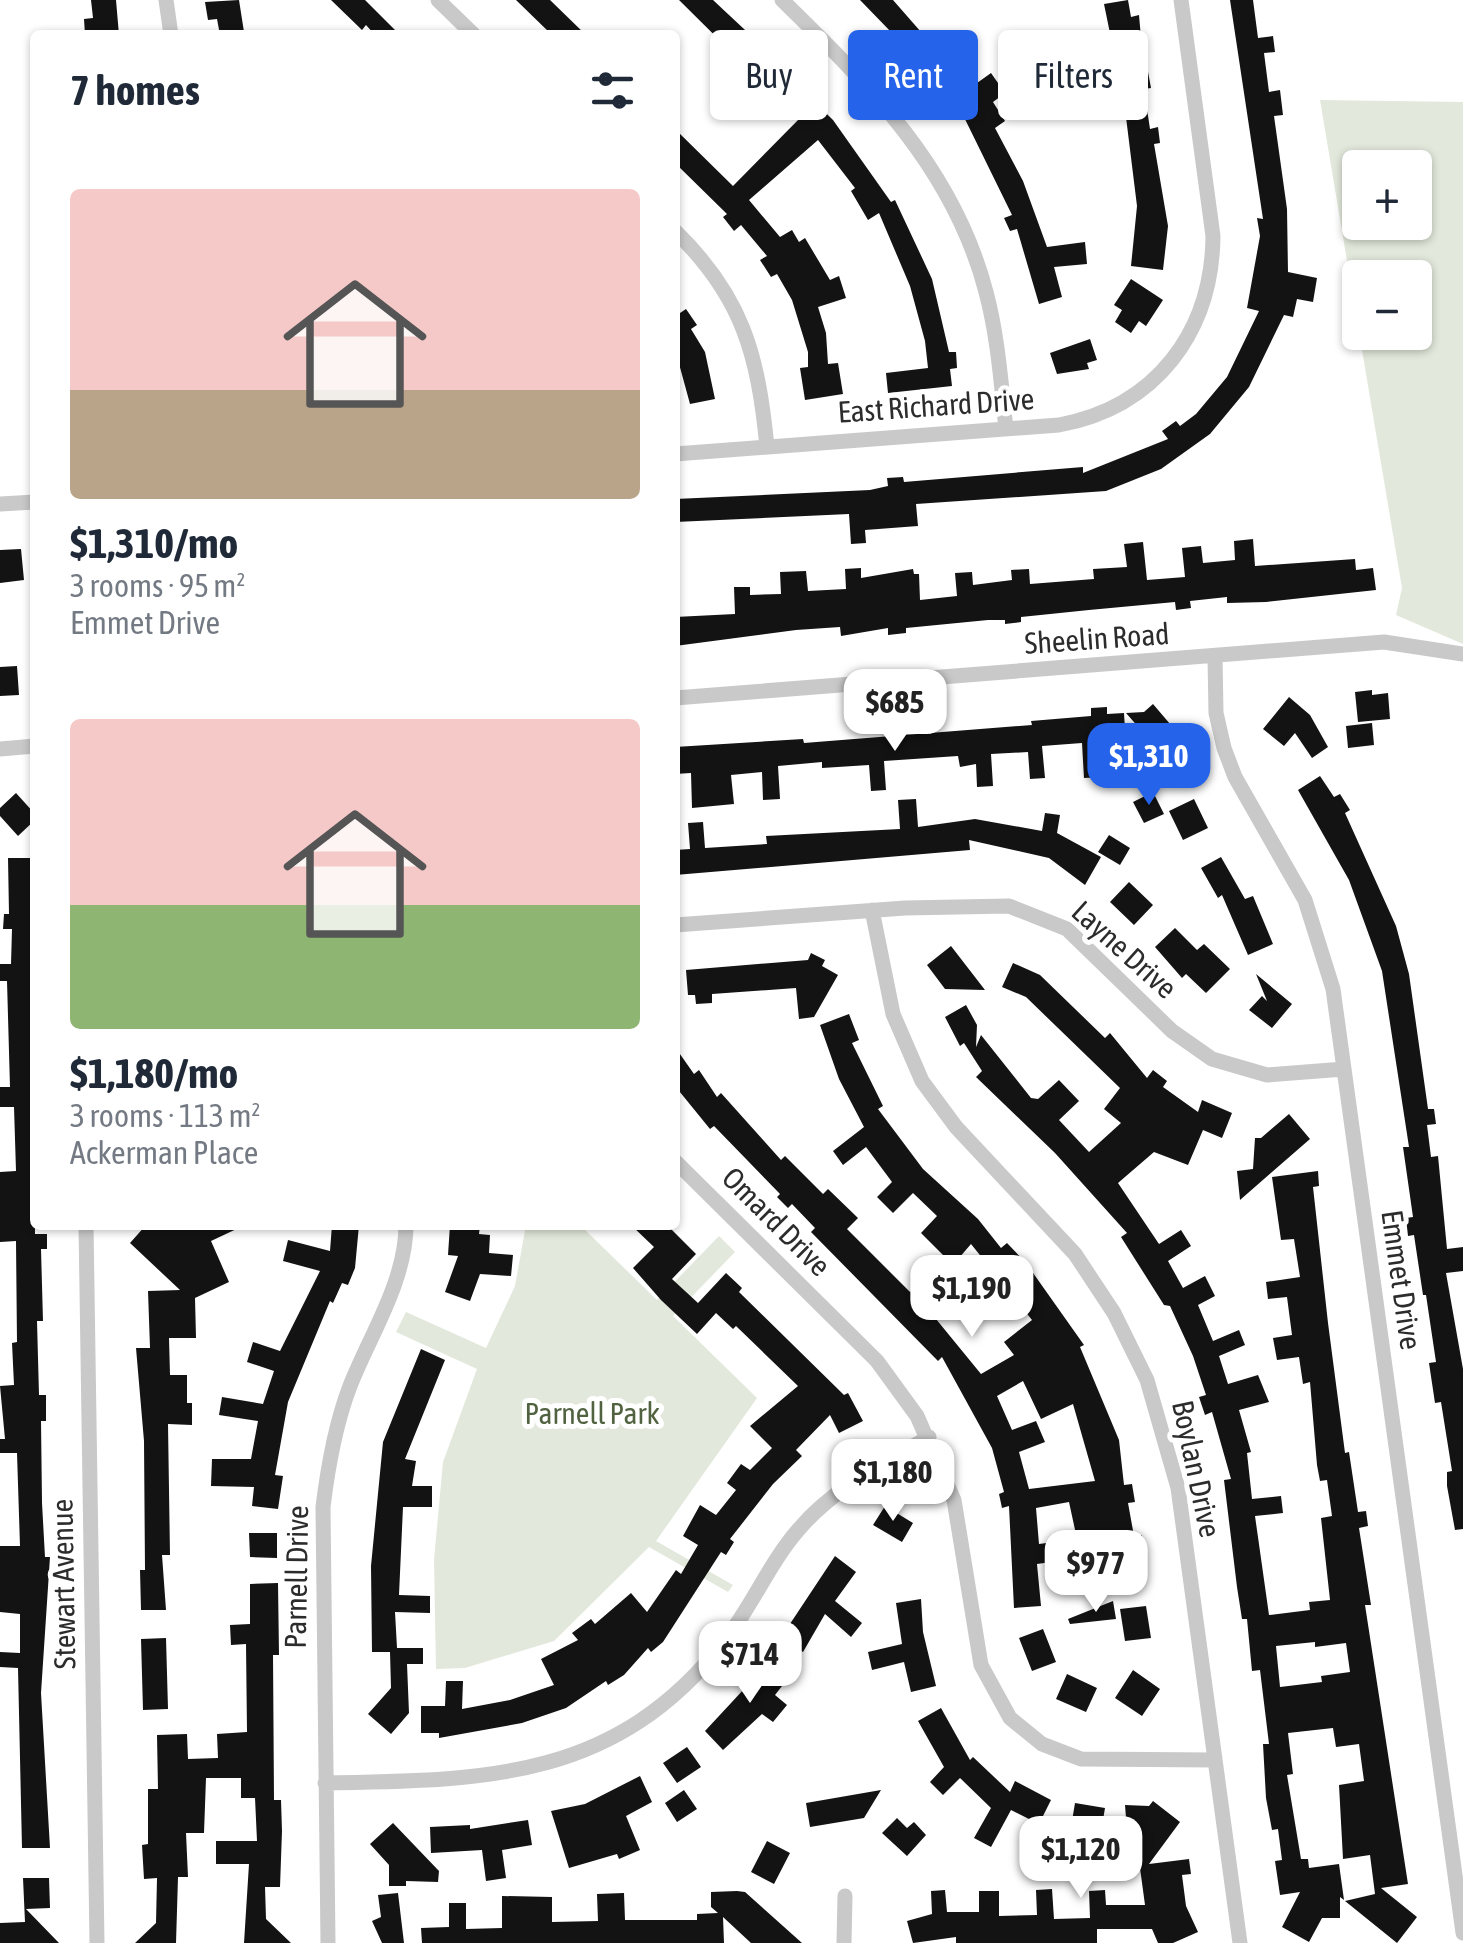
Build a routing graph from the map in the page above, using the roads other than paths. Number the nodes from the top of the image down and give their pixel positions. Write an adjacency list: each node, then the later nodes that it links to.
1 (166, 0): 5 (street)
2 (438, 0): 6 (street)
3 (782, 0): 8 (street)
4 (1180, 0): 8 (street, East Richard Drive)
5 (170, 30)
6 (469, 30)
7 (680, 236): 9 (street)
8 (1006, 428): 9 (street, East Richard Drive)
9 (767, 447): 10 (street, East Richard Drive)
10 (680, 454)
11 (30, 502): 12 (street)
12 (0, 504)
13 (1463, 654): 14 (street, Sheelin Road)
14 (1215, 657): 15 (street, Sheelin Road); 20 (street, Emmet Drive)
15 (680, 698)
16 (30, 746): 17 (street)
17 (0, 749)
18 (872, 910): 19 (street, Layne Drive); 20 (street, Layne Drive); 25 (street, Boylan Drive)
19 (680, 925)
20 (1344, 1069): 28 (street, Emmet Drive)
21 (680, 1166): 24 (street, Omard Drive)
22 (86, 1230): 29 (street, Stewart Avenue)
23 (405, 1230): 26 (street, Parnell Drive)
24 (928, 1436): 25 (street, Omard Drive); 26 (street)
25 (1215, 1760): 32 (street, Boylan Drive)
26 (325, 1783): 30 (street, Parnell Drive)
27 (845, 1896): 31 (street)
28 (1463, 1933)
29 (97, 1943)
30 (328, 1943)
31 (844, 1943)
32 (1240, 1943)

